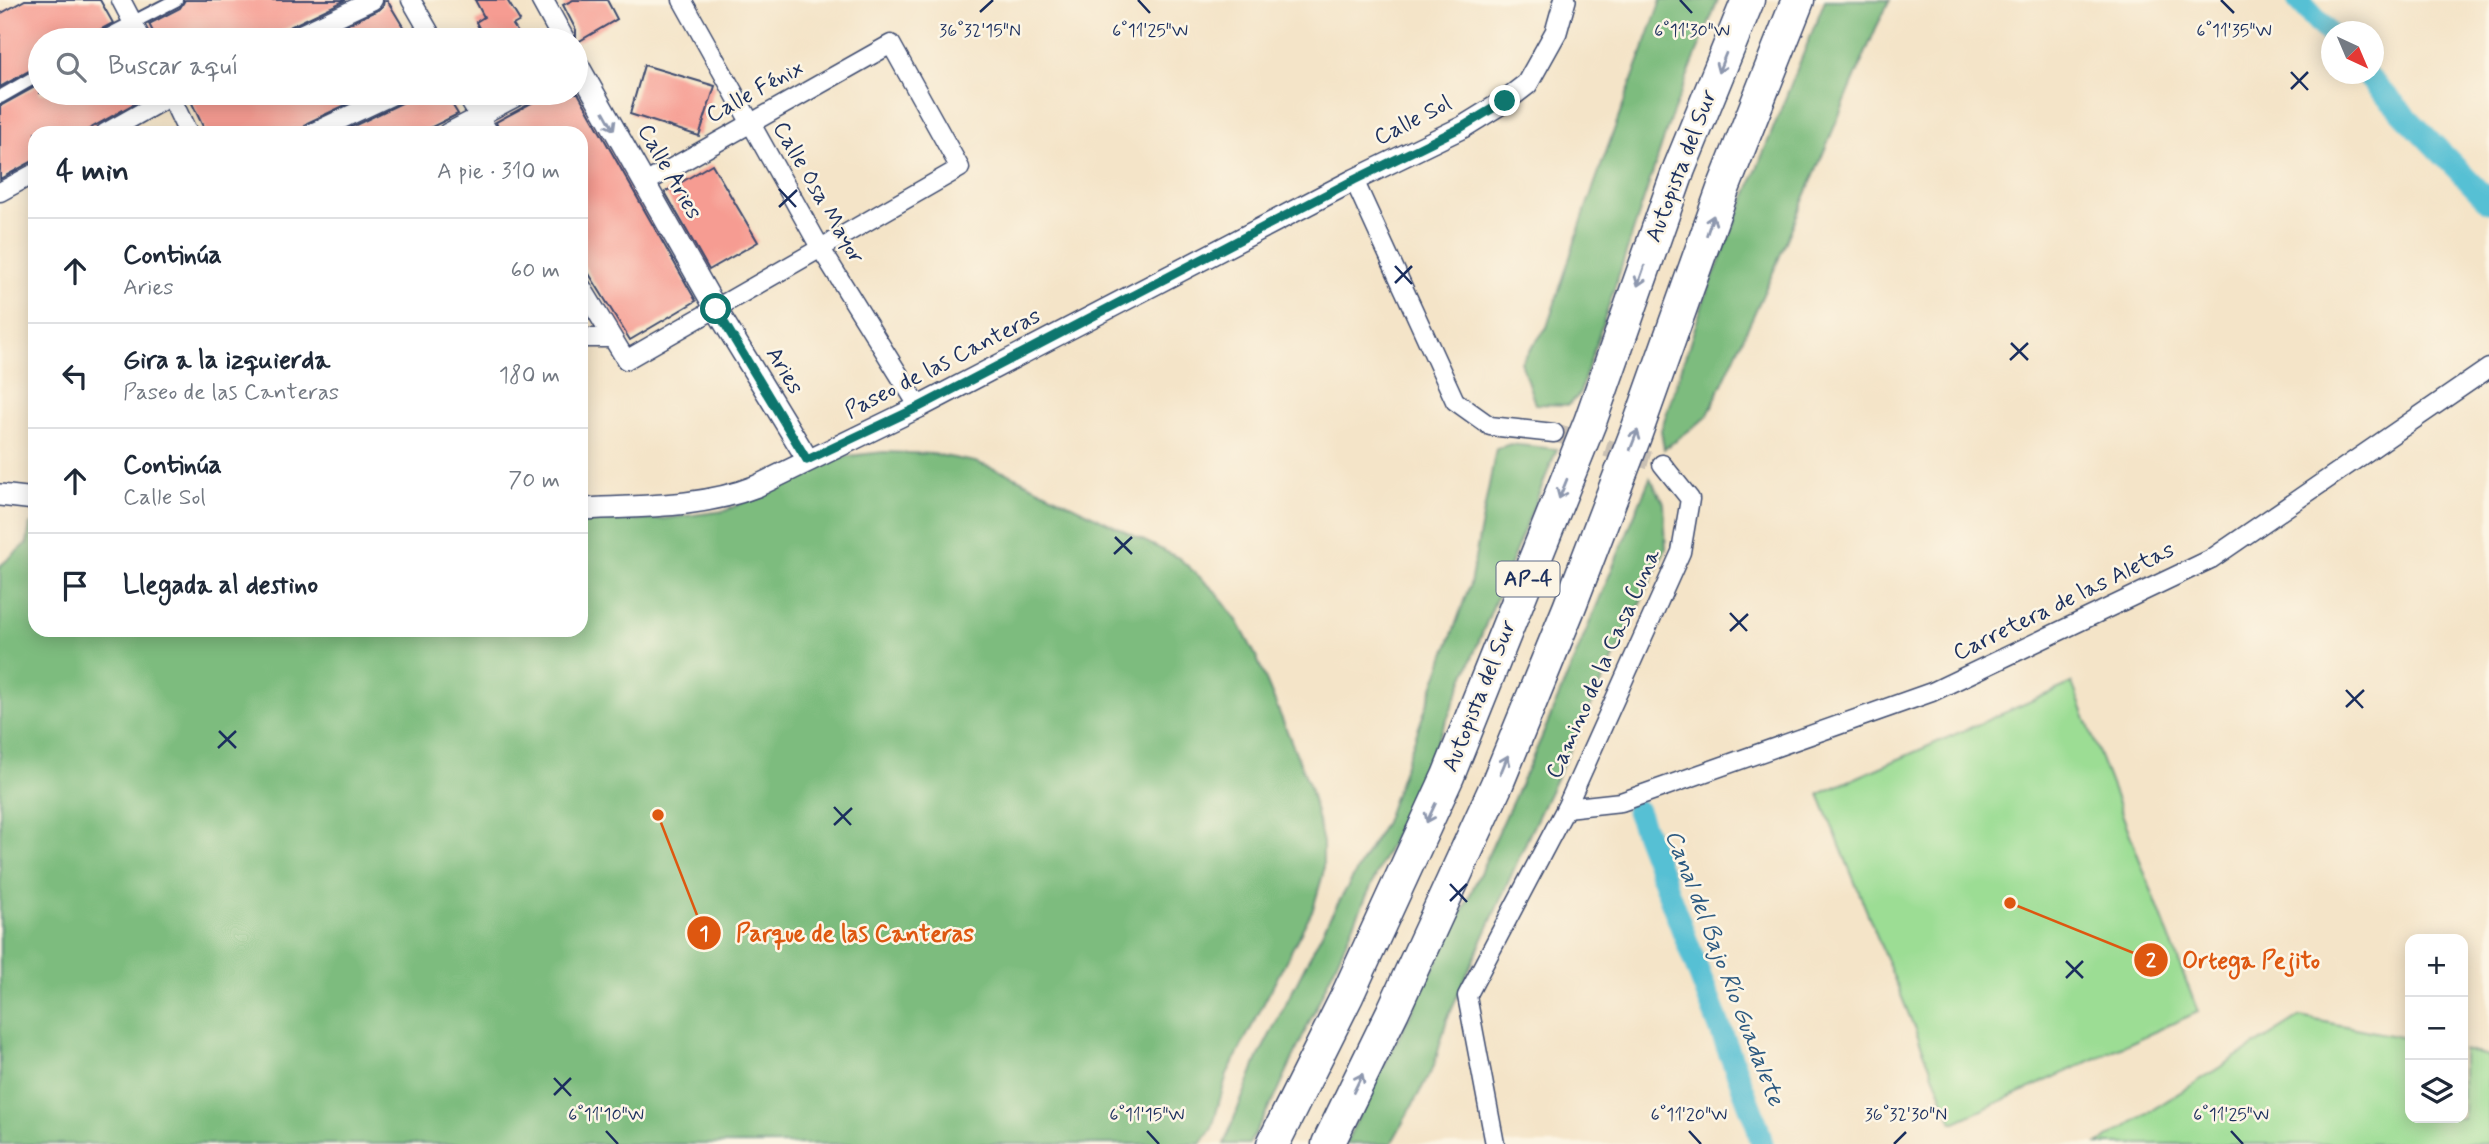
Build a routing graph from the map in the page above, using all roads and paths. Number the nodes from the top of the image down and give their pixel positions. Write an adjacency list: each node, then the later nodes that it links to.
1 (121, 0): 10 (street)
2 (176, 0): 10 (street)
3 (373, 0): 13 (street)
4 (411, 0): 14 (street)
5 (542, 0): 15 (street)
6 (682, 0): 24 (street, Calle Osa Mayor)
7 (1564, 0): 30 (street, Calle Sol)
8 (1748, 0): 49 (highway, Autopista del Sur / AP-4, one-way to 49)
9 (1798, 0): 50 (highway, Autopista del Sur / AP-4, one-way to 9)
10 (132, 21): 11 (street); 12 (street)
11 (120, 28)
12 (136, 28)
13 (314, 28)
14 (428, 28)
15 (557, 28)
16 (28, 81): 18 (street)
17 (588, 84): 31 (street, Calle Aries, one-way to 31)
18 (0, 97)
19 (153, 105): 26 (street)
20 (177, 105): 27 (street)
21 (372, 105): 28 (street)
22 (472, 105): 25 (street)
23 (509, 105): 25 (street)
24 (749, 123): 31 (street, Calle Fénix); 34 (street, Calle Osa Mayor); 34 (street, Calle Fénix)
25 (485, 125)
26 (116, 126)
27 (185, 126)
28 (327, 126)
29 (28, 177): 32 (street)
30 (1354, 180): 33 (street, Calle Sol); 41 (street)
31 (645, 183): 36 (street, Calle Aries)
32 (0, 192)
33 (1311, 204): 40 (street, Paseo de las Canteras)
34 (821, 248): 36 (street); 40 (street, Calle Osa Mayor)
35 (588, 298): 38 (street)
36 (716, 309): 38 (street); 42 (street, Aries)
37 (588, 338): 38 (street)
38 (612, 338)
39 (2489, 368): 47 (street, Carretera de las Aletas)
40 (919, 407): 42 (street, Paseo de las Canteras)
41 (1555, 433)
42 (807, 460): 46 (street, Paseo de las Canteras)
43 (1662, 464): 48 (street, Camino de la Casa Cuna)
44 (0, 495): 45 (street)
45 (28, 498)
46 (588, 509)
47 (1621, 802): 48 (street, Camino de la Casa Cuna)
48 (1566, 808): 51 (street, Camino de la Casa Cuna)
49 (1273, 1144)
50 (1328, 1144)
51 (1495, 1144)

